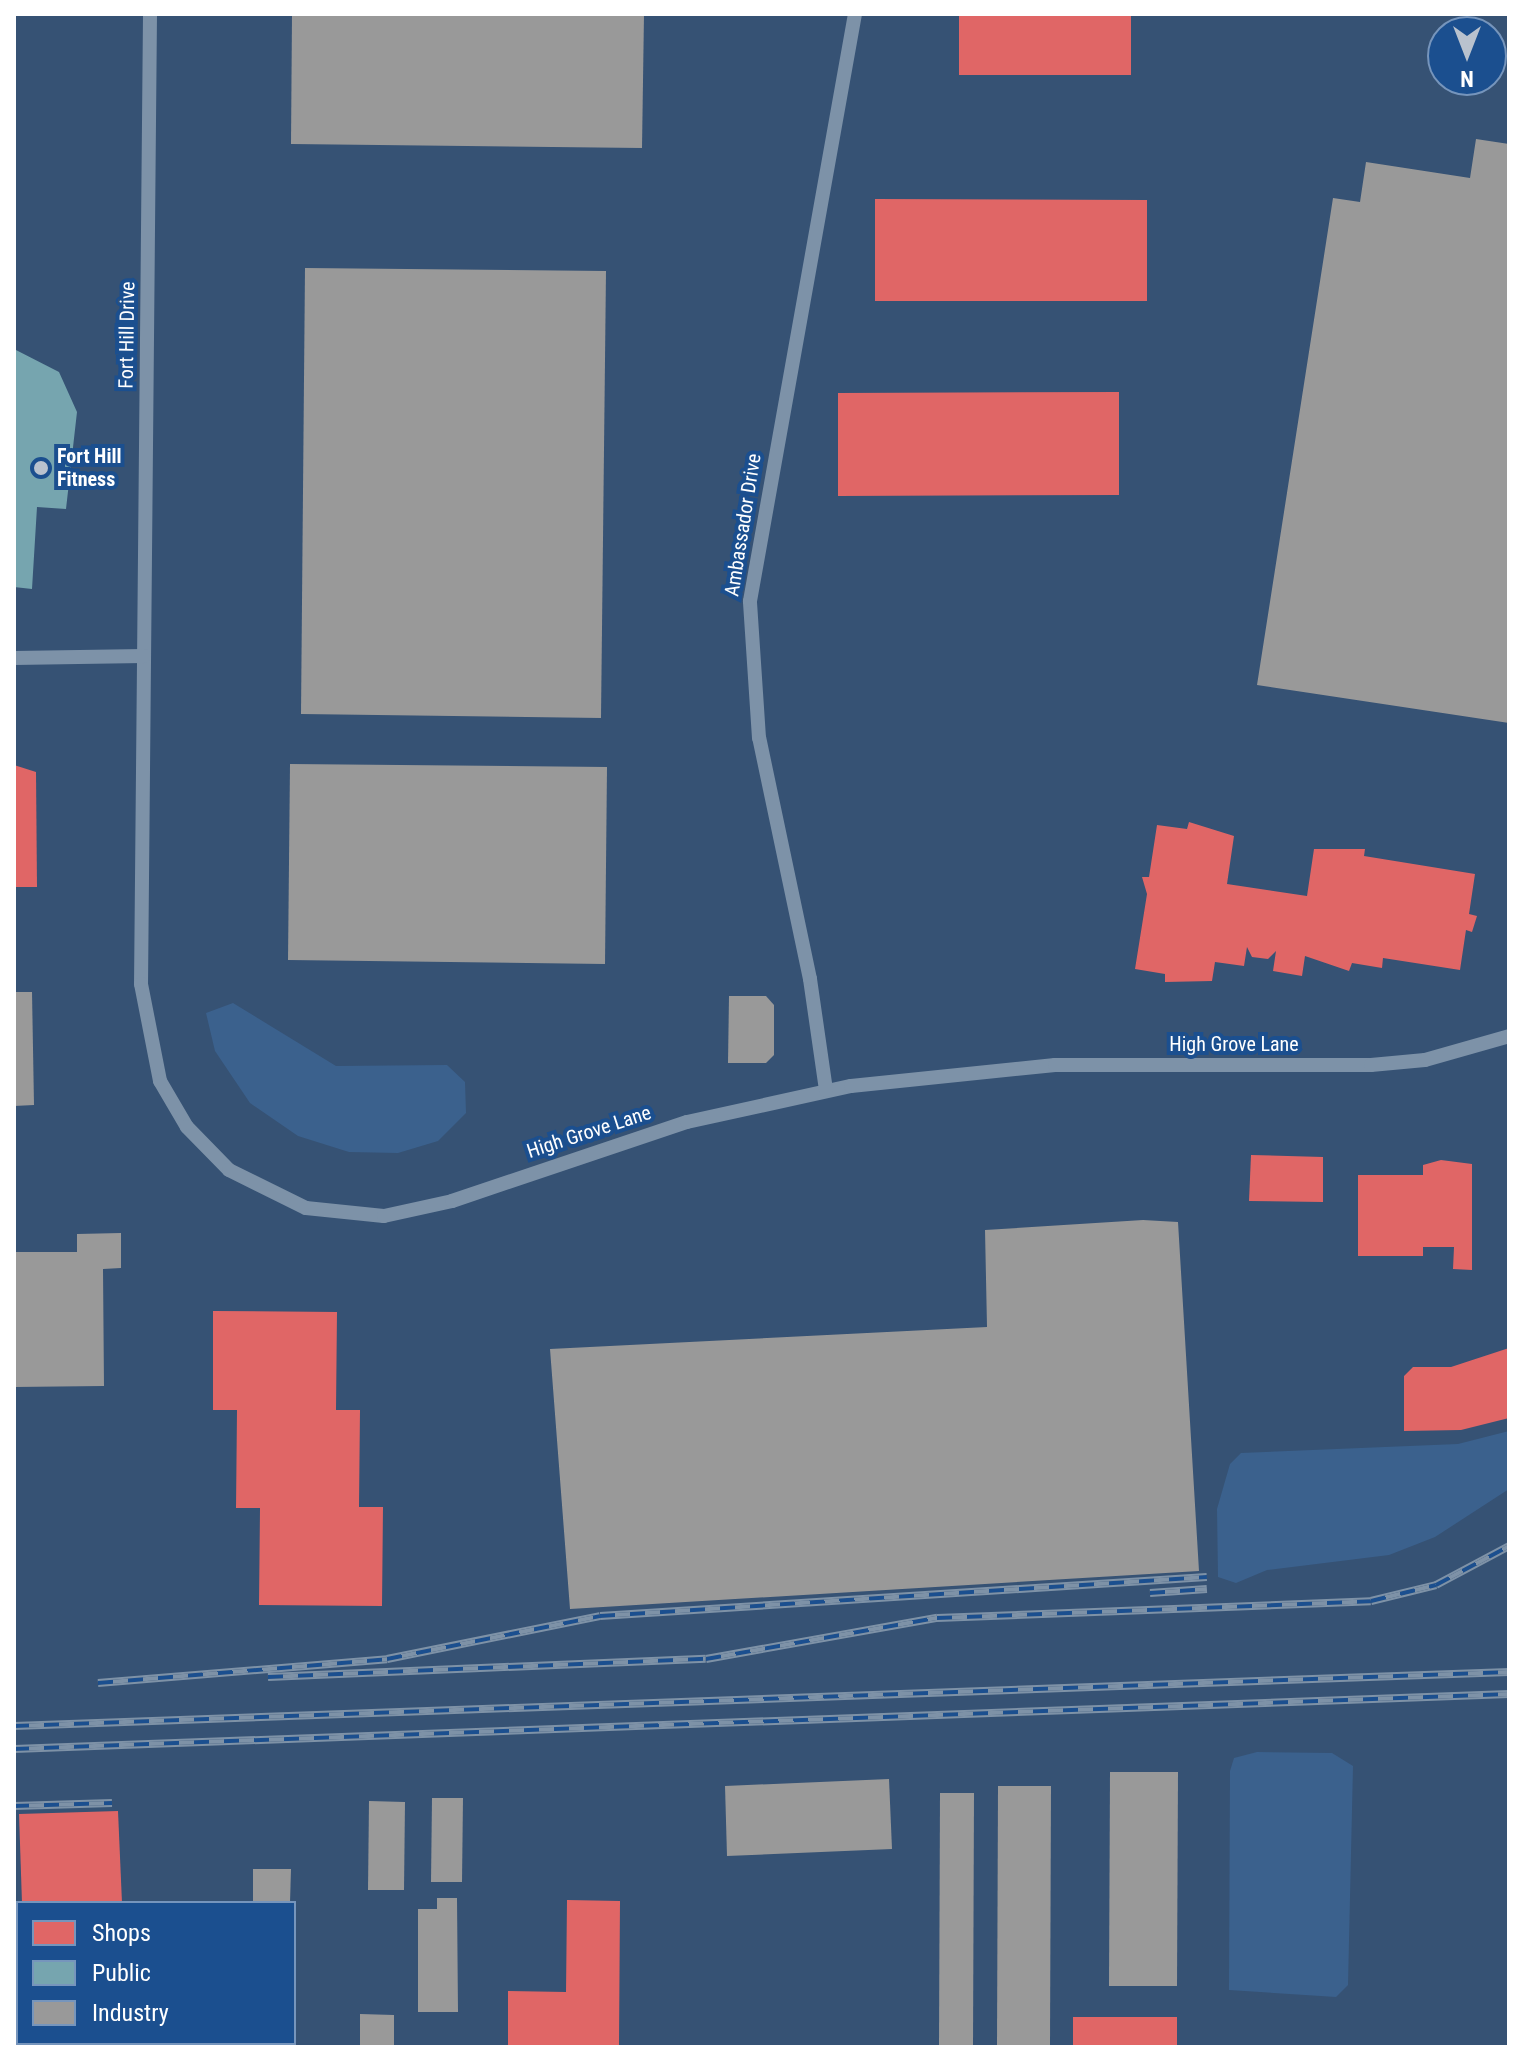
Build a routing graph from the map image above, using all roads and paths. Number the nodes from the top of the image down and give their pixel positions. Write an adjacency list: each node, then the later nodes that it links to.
1 (150, 14): 3 (street, Fort Hill Drive)
2 (855, 14): 6 (street, Ambassador Drive)
3 (144, 656): 4 (street); 6 (street, High Grove Lane)
4 (14, 658)
5 (1509, 1036): 6 (street, High Grove Lane)
6 (826, 1090)

